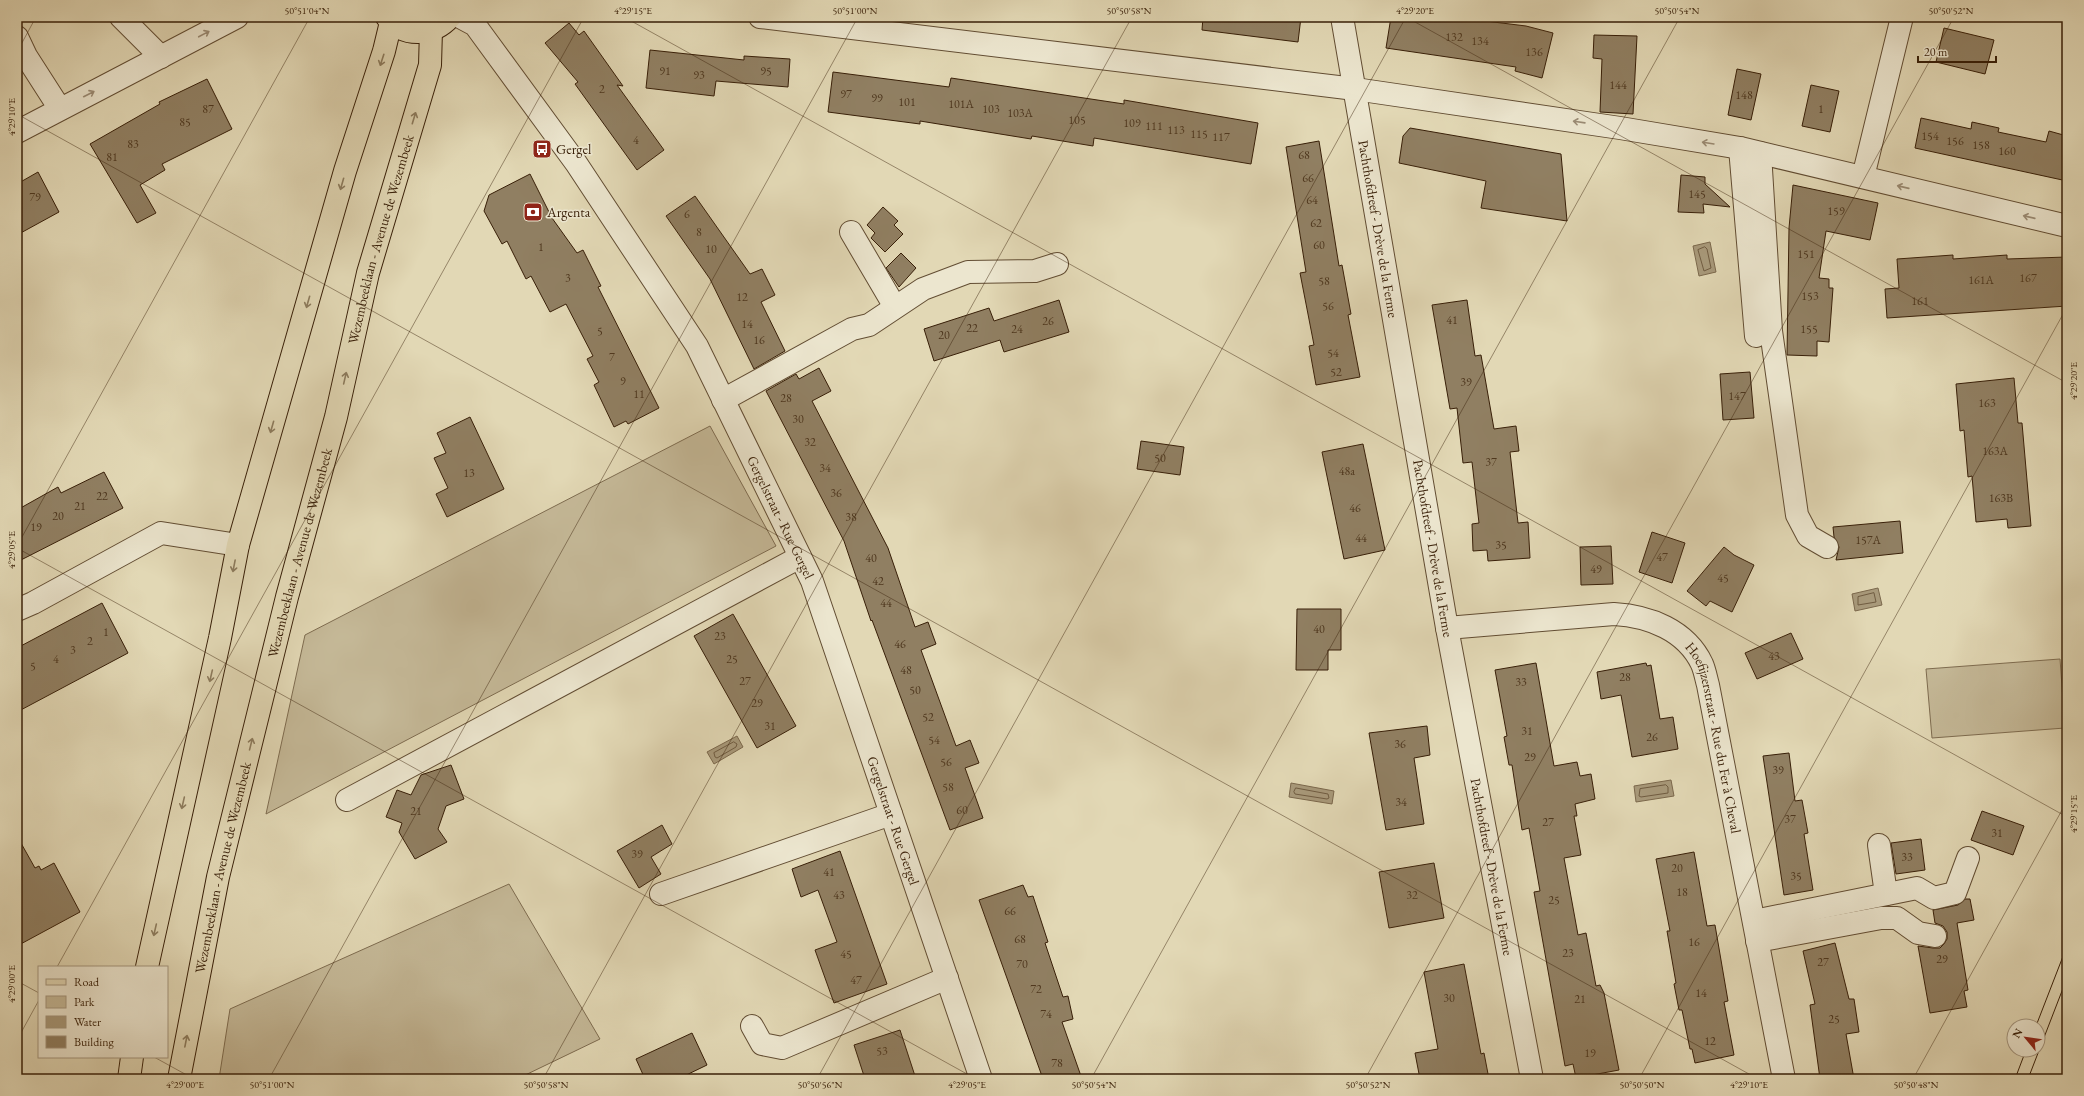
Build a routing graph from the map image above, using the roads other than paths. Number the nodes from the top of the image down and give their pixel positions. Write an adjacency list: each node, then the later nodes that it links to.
1 (121, 17): 11 (street)
2 (237, 17): 11 (street, one-way to 2)
3 (450, 17): 9 (main road)
4 (460, 17): 22 (street, Gergelstraat - Rue Gergel)
5 (760, 17): 12 (street)
6 (1342, 17): 12 (street, Pachthofdreef - Drève de la Ferme)
7 (1902, 17): 16 (street)
8 (389, 19): 9 (main road); 23 (main road, one-way to 23)
9 (431, 30): 42 (main road, Wezembeeklaan - Avenue de Wezembeek, one-way to 9)
10 (17, 37): 13 (street)
11 (161, 57): 13 (street, one-way to 11)
12 (1355, 89): 15 (street, one-way to 12); 27 (street, Pachthofdreef - Drève de la Ferme)
13 (60, 109): 14 (street)
14 (17, 132)
15 (1750, 151): 16 (street); 21 (street); 24 (street)
16 (1863, 177): 17 (street, one-way to 16)
17 (2067, 226)
18 (851, 232): 20 (street)
19 (1057, 264): 20 (street)
20 (895, 308): 22 (street)
21 (1756, 336)
22 (723, 400): 25 (street, Gergelstraat - Rue Gergel)
23 (238, 545): 26 (street); 36 (main road, one-way to 36)
24 (1827, 547)
25 (800, 557): 28 (street); 29 (street, Gergelstraat - Rue Gergel)
26 (17, 610)
27 (1447, 628): 34 (street, Hoefijzerstraat - Rue du Fer à Cheval); 43 (street, Pachthofdreef - Drève de la Ferme)
28 (347, 800)
29 (891, 814): 32 (street); 37 (street, Gergelstraat - Rue Gergel)
30 (1879, 845): 33 (street)
31 (1968, 858): 33 (street)
32 (661, 894)
33 (1886, 894): 34 (street)
34 (1756, 931): 35 (street); 44 (street, Hoefijzerstraat - Rue du Fer à Cheval)
35 (1935, 936)
36 (147, 966)
37 (947, 978): 38 (street); 40 (street, Gergelstraat - Rue Gergel)
38 (752, 1026)
39 (132, 1058): 41 (main road)
40 (974, 1076)
41 (129, 1079)
42 (179, 1079)
43 (1532, 1079)
44 (1784, 1079)

